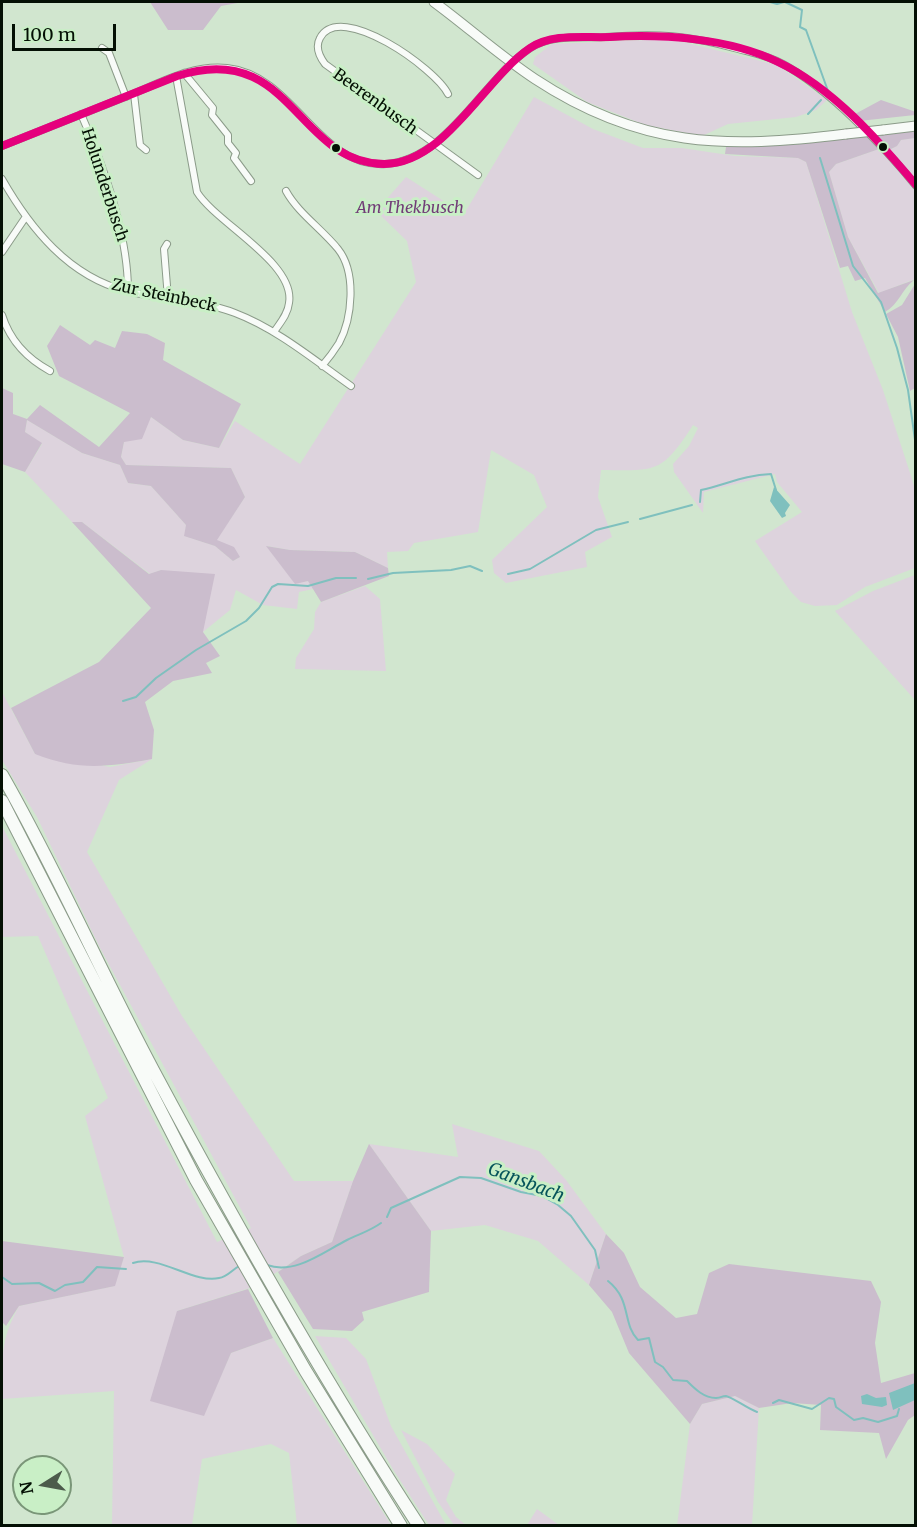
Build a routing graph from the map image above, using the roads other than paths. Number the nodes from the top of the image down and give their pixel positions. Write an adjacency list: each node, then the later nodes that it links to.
1 (434, 2): 3 (main road)
2 (102, 48): 8 (street)
3 (512, 62): 10 (main road, bridge); 11 (street); 17 (street)
4 (184, 74): 5 (street); 11 (street); 16 (street)
5 (176, 76): 6 (street); 25 (street)
6 (134, 94): 8 (street); 13 (street)
7 (448, 94): 11 (street, Beerenbusch)
8 (126, 96): 9 (street)
9 (81, 114): 12 (street); 22 (street, Holunderbusch)
10 (915, 126)
11 (433, 144): 14 (street)
12 (2, 146)
13 (146, 150)
14 (478, 175)
15 (2, 179): 19 (street, Zur Steinbeck)
16 (251, 181)
17 (915, 186)
18 (286, 191): 26 (street)
19 (25, 218): 21 (street); 22 (street, Zur Steinbeck)
20 (167, 244): 23 (street)
21 (2, 252)
22 (128, 291): 23 (street, Zur Steinbeck)
23 (168, 298): 25 (street, Zur Steinbeck)
24 (2, 315): 27 (street)
25 (274, 332): 26 (street, Zur Steinbeck)
26 (322, 366): 28 (street, Zur Steinbeck)
27 (50, 371)
28 (351, 386)
29 (2, 775): 32 (highway)
30 (2, 801): 31 (highway)
31 (401, 1526)
32 (419, 1526)

